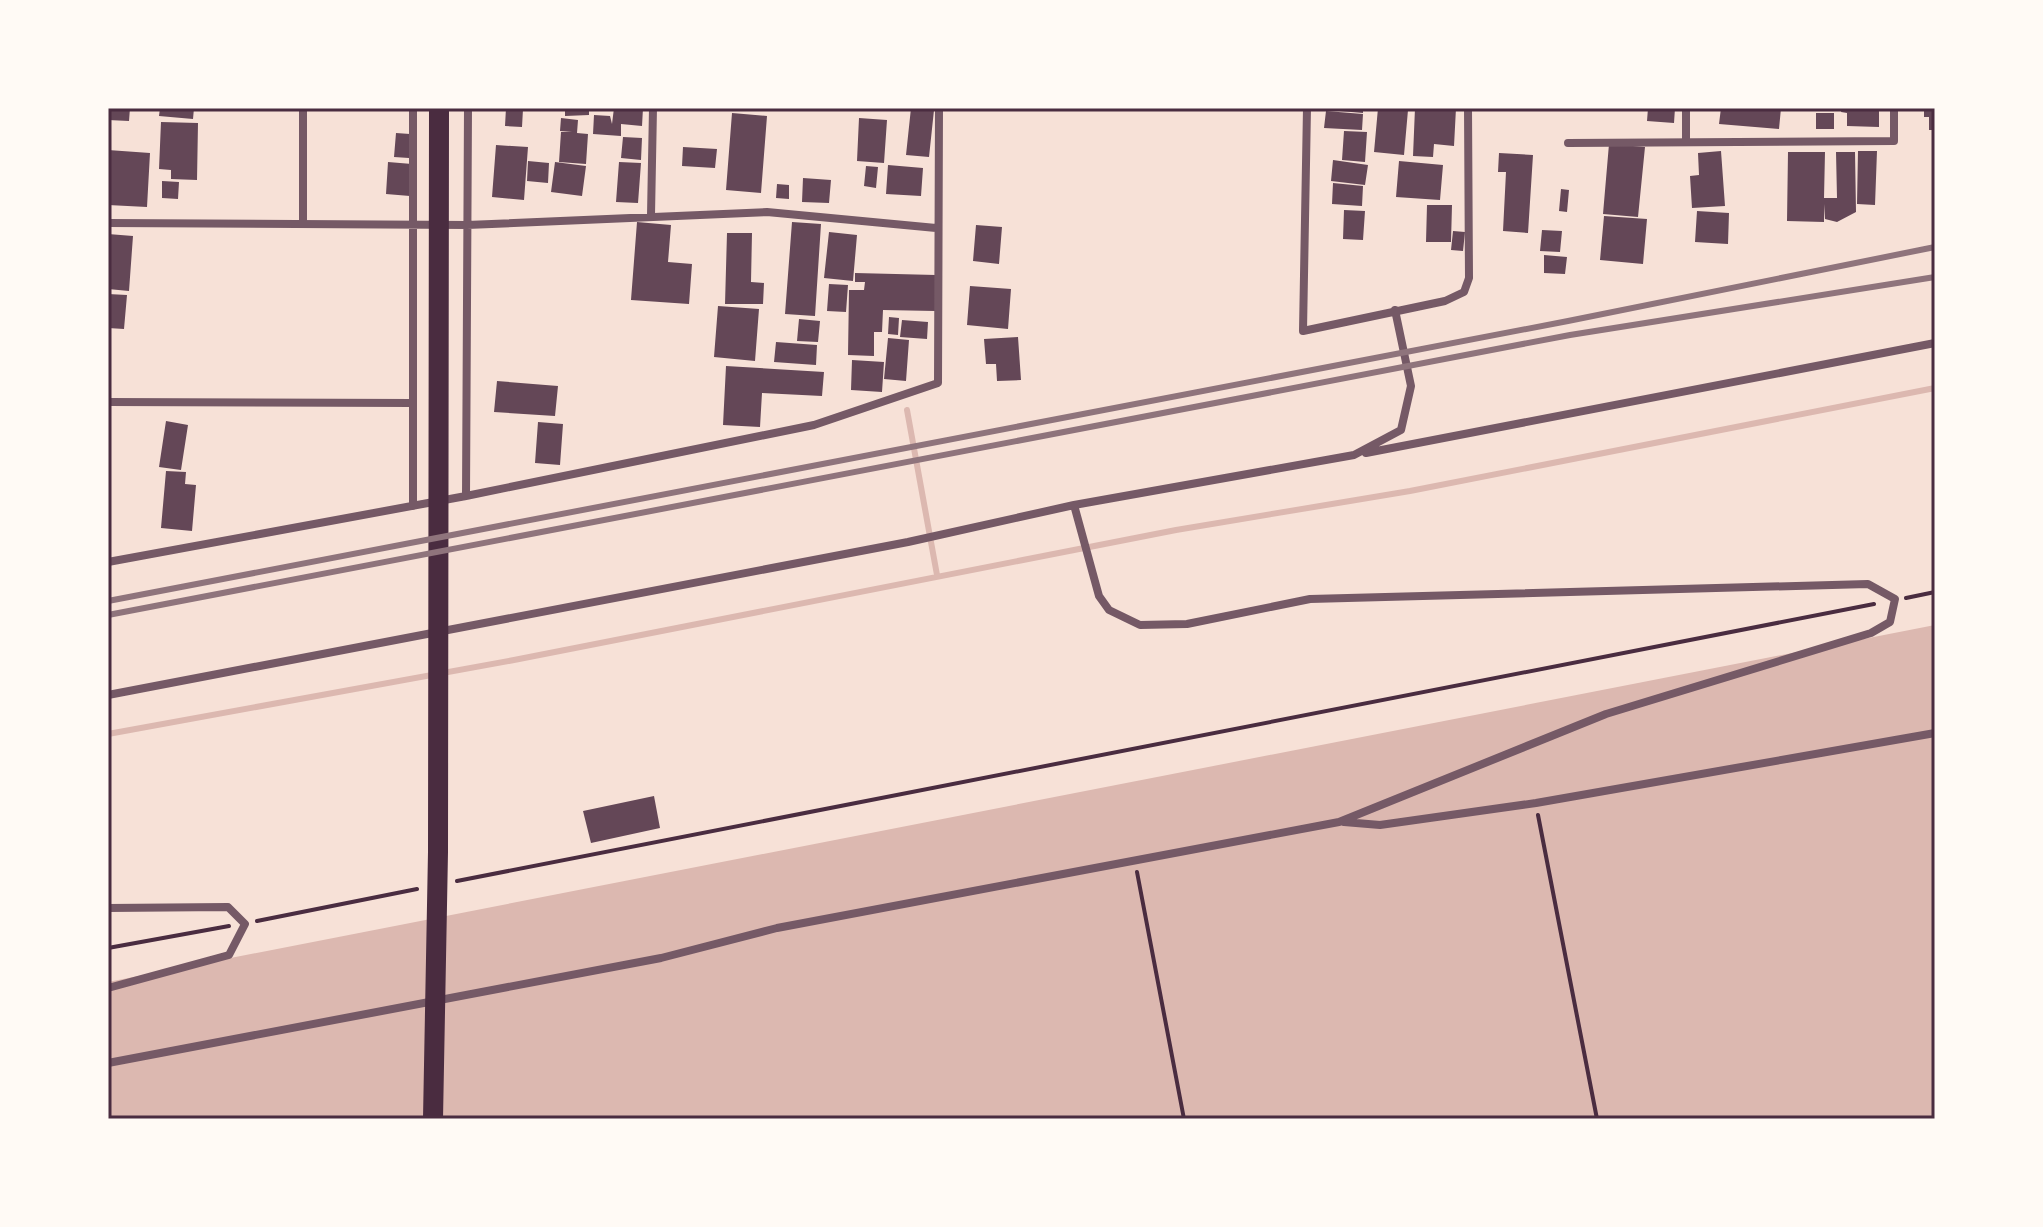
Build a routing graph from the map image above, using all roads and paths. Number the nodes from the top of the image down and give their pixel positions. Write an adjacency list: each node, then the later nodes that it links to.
1 (303, 108): 15 (street)
2 (413, 108): 16 (street)
3 (439, 108): 42 (main road)
4 (468, 108): 17 (street)
5 (653, 108): 13 (street)
6 (939, 108): 18 (street)
7 (1307, 108): 19 (street)
8 (1468, 108): 19 (street)
9 (1686, 108): 11 (street)
10 (1894, 108): 11 (street)
11 (1686, 142): 12 (street)
12 (1568, 143)
13 (651, 215): 17 (street); 18 (street)
14 (108, 223): 15 (street)
15 (303, 224): 16 (street)
16 (414, 224): 17 (street); 22 (street)
17 (467, 225): 24 (street)
18 (936, 228): 24 (street)
19 (1395, 310): 23 (street)
20 (1935, 343): 23 (street)
21 (108, 402): 22 (street)
22 (413, 403): 26 (street)
23 (1354, 455): 25 (street)
24 (466, 496): 26 (street)
25 (1074, 505): 29 (street); 30 (street)
26 (413, 506): 27 (street)
27 (108, 562)
28 (1935, 592): 29 (path)
29 (1895, 599): 33 (street); 35 (path)
30 (108, 695)
31 (1935, 733): 32 (street)
32 (1536, 803): 33 (street); 44 (path)
33 (1339, 822): 34 (street)
34 (1135, 862): 41 (street); 43 (path)
35 (443, 884)
36 (428, 887): 38 (path)
37 (108, 908): 38 (street)
38 (245, 924): 39 (path); 40 (street)
39 (108, 948)
40 (108, 988)
41 (108, 1063)
42 (433, 1119)
43 (1184, 1119)
44 (1597, 1119)

